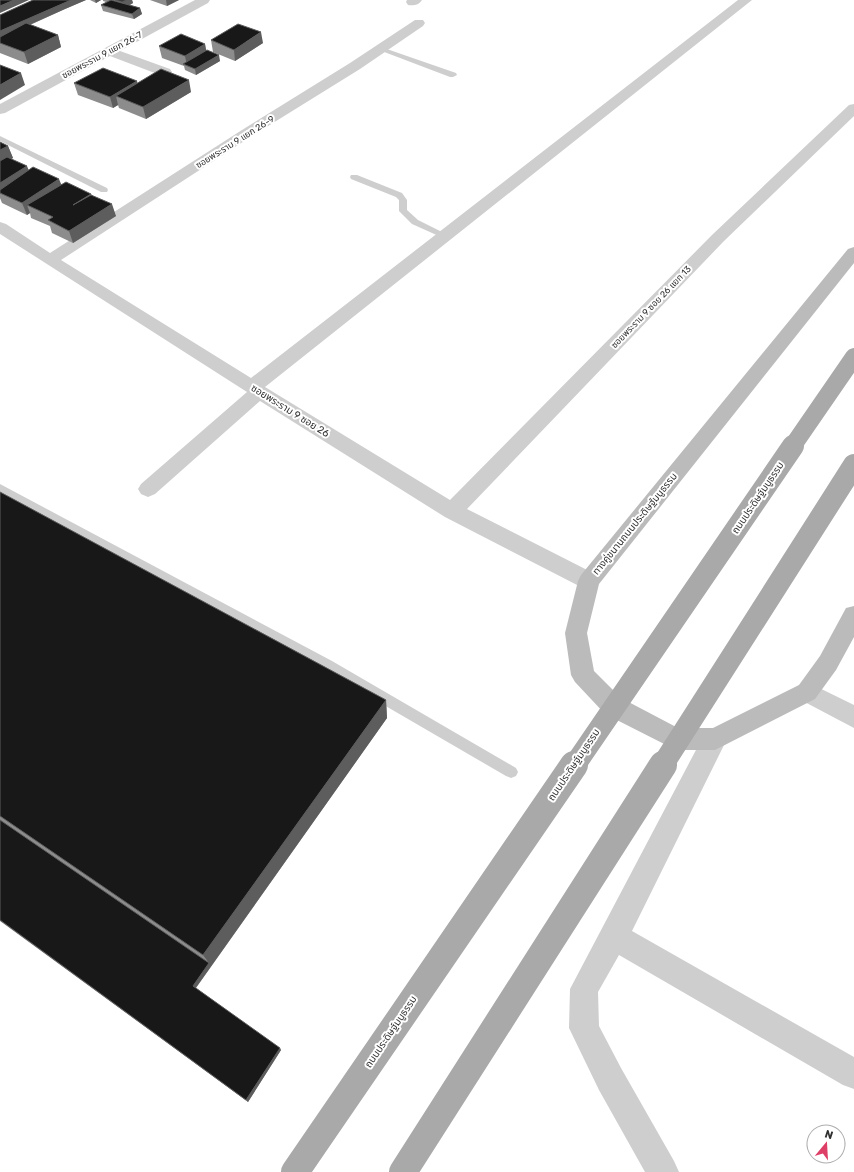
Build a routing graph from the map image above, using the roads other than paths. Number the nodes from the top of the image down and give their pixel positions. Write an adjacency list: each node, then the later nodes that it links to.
1 (204, 0): 5 (street, ซอยพระราม 9 แยก 26-7)
2 (746, 0): 14 (street)
3 (419, 23): 4 (street, ซอยพระราม 9 แยก 26-9)
4 (381, 49): 7 (lane); 16 (street, ซอยพระราม 9 แยก 26-9)
5 (109, 51): 6 (street); 9 (street, ซอยพระราม 9 แยก 26-7)
6 (165, 72)
7 (453, 75)
8 (854, 108): 22 (street, ซอยพระราม 9 ซอย 26 แยก 13)
9 (0, 110)
10 (0, 138): 12 (lane)
11 (354, 177): 14 (lane)
12 (104, 190)
13 (0, 227): 16 (street, ซอยพระราม 9 ซอย 26)
14 (444, 235): 18 (street)
15 (854, 252): 23 (street, ทางคู่ขนานถนนประดิษฐ์มนูธรรม)
16 (50, 260): 18 (street, ซอยพระราม 9 ซอย 26)
17 (854, 358): 31 (main road, ถนนประดิษฐ์มนูธรรม, bridge)
18 (256, 390): 21 (street); 22 (street, ซอยพระราม 9 ซอย 26)
19 (854, 465): 32 (main road, bridge)
20 (0, 488): 28 (lane)
21 (148, 489)
22 (452, 511): 23 (street, ซอยพระราม 9 ซอย 26)
23 (589, 581): 27 (street, ทางคู่ขนานถนนประดิษฐ์มนูธรรม)
24 (854, 615): 25 (street, ทางคู่ขนานถนนประดิษฐ์มนูธรรม)
25 (807, 692): 26 (street); 27 (street, ทางคู่ขนานถนนประดิษฐ์มนูธรรม)
26 (854, 718)
27 (715, 739): 29 (street)
28 (511, 772)
29 (614, 936): 30 (street); 33 (street)
30 (854, 1074)
31 (295, 1172)
32 (403, 1172)
33 (663, 1172)

